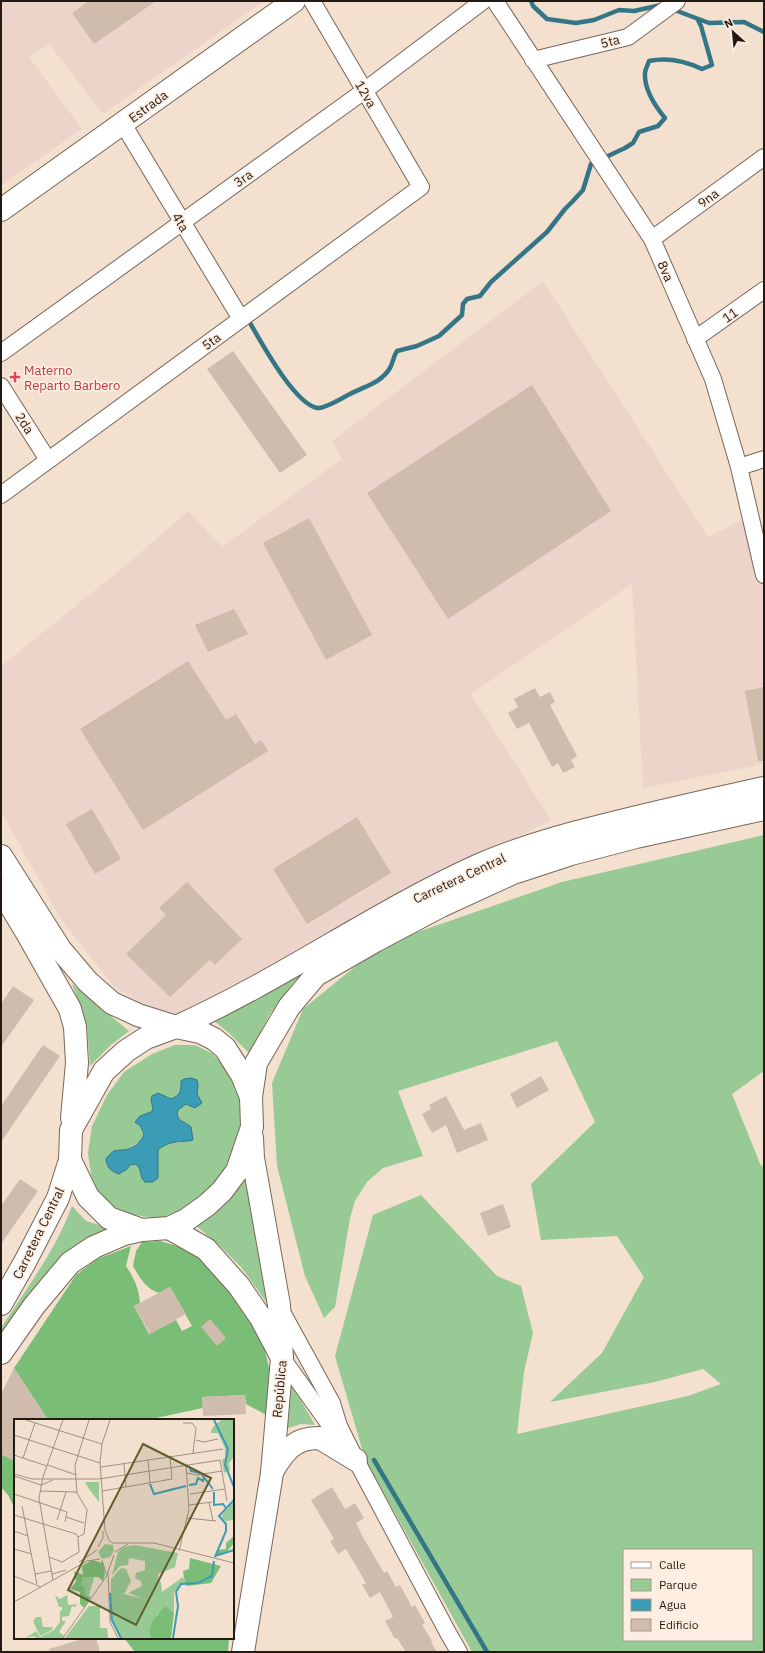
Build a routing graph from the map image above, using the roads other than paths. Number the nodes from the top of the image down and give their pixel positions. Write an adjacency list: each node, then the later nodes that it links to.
1 (294, 1): 8 (main road, Estrada)
2 (312, 1): 7 (street, 12va)
3 (483, 1): 7 (street, 3ra)
4 (495, 1): 6 (street, 8va)
5 (677, 1): 6 (street, 5ta)
6 (533, 60): 13 (street, 8va)
7 (364, 91): 10 (street, 12va); 12 (street, 3ra)
8 (123, 124): 11 (main road, Estrada); 12 (street, 4ta)
9 (764, 157): 13 (street, 9na)
10 (421, 187): 15 (street, 5ta)
11 (1, 210)
12 (182, 223): 15 (street, 4ta); 17 (street, 3ra)
13 (652, 239): 16 (street, 8va)
14 (764, 290): 16 (street, 11)
15 (241, 319): 20 (street, 5ta)
16 (695, 339): 21 (street, 8va)
17 (1, 353)
18 (1, 386): 20 (street, 2da)
19 (764, 459): 21 (street)
20 (48, 460): 22 (street, 5ta)
21 (739, 466): 23 (street, 8va)
22 (1, 495)
23 (764, 575)
24 (764, 788): 29 (main road, Carretera Central)
25 (764, 810): 30 (main road, Carretera Central)
26 (1, 856): 28 (main road)
27 (1, 890): 28 (main road)
28 (35, 928): 29 (main road); 32 (main road)
29 (176, 1027): 30 (main road); 32 (main road, Carretera Central)
30 (251, 1097): 31 (main road, República)
31 (252, 1127): 34 (main road); 37 (main road, República)
32 (71, 1130): 33 (main road)
33 (70, 1160): 35 (main road); 36 (main road, Carretera Central)
34 (168, 1228): 35 (main road); 39 (main road)
35 (142, 1230): 38 (main road)
36 (1, 1304)
37 (279, 1305): 39 (main road, República); 40 (street)
38 (1, 1353)
39 (282, 1358): 40 (street); 41 (main road, República)
40 (356, 1460): 41 (main road); 43 (street)
41 (272, 1473): 42 (main road, República)
42 (243, 1652)
43 (459, 1652)

